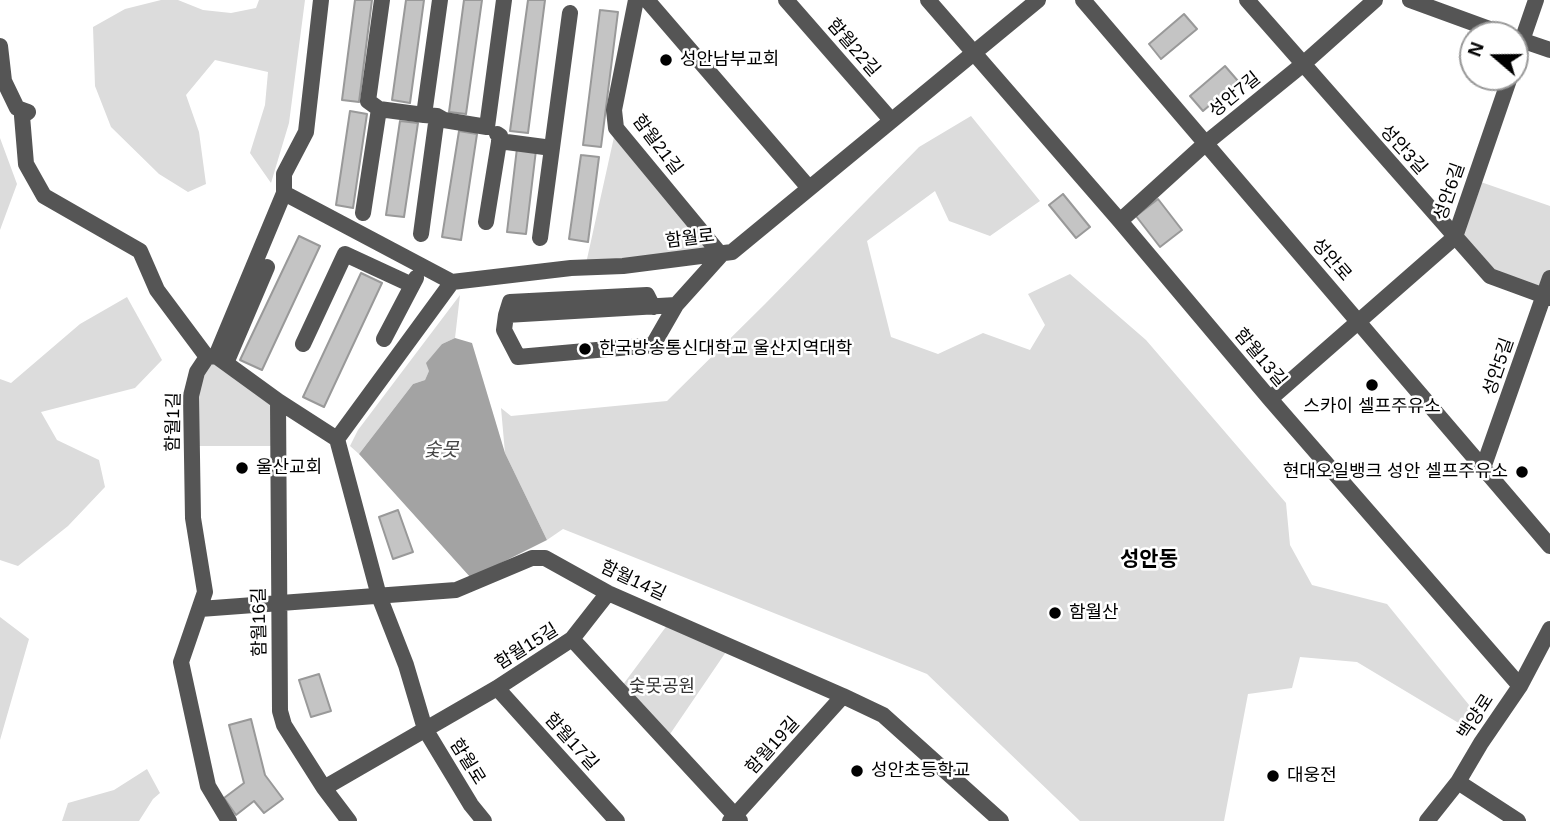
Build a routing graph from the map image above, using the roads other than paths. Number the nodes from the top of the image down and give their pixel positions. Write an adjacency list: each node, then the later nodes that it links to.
1 (321, 0): 32 (street, 함월1길)
2 (382, 0): 24 (street)
3 (440, 0): 25 (street)
4 (503, 0): 27 (street)
5 (636, 0): 39 (street, 함월21길)
6 (647, 0): 31 (street)
7 (786, 0): 26 (street, 함월22길)
8 (928, 0): 21 (street, 함월13길)
9 (1038, 0): 21 (street, 함월로)
10 (1083, 0): 29 (street, 성안로)
11 (1247, 0): 22 (street, 성안3길)
12 (1375, 0): 22 (street, 성안7길)
13 (1410, 0): 16 (street)
14 (1536, 0): 17 (street)
15 (570, 13): 30 (street)
16 (1468, 21)
17 (1527, 21)
18 (1529, 43): 20 (street)
19 (0, 46): 50 (street)
20 (1550, 50)
21 (973, 53): 26 (street, 함월로); 34 (street, 함월13길)
22 (1302, 65): 29 (street, 성안7길); 37 (street, 성안3길)
23 (1505, 91): 37 (street, 성안6길)
24 (379, 108): 25 (street); 33 (street)
25 (431, 116): 27 (street); 36 (street)
26 (891, 120): 31 (street, 함월로)
27 (487, 127): 28 (street)
28 (499, 141): 30 (street); 35 (street)
29 (1206, 143): 34 (street, 성안7길); 47 (street, 성안로)
30 (552, 148): 38 (street)
31 (809, 188): 39 (street, 함월로)
32 (284, 193): 40 (street); 50 (street, 함월1길)
33 (363, 213)
34 (1120, 221): 51 (street, 함월13길)
35 (486, 222)
36 (421, 234)
37 (1455, 237): 45 (street, 성안3길); 47 (street, 성안6길)
38 (540, 238)
39 (721, 255): 43 (street, 함월로); 46 (street)
40 (423, 266): 43 (street); 44 (street)
41 (267, 267): 50 (street)
42 (1550, 278): 45 (street, 성안5길)
43 (452, 282): 53 (street)
44 (412, 285): 48 (street); 49 (street)
45 (1547, 297): 54 (street, 성안5길)
46 (676, 305): 46 (street)
47 (1359, 321): 51 (street, 성안6길); 54 (street, 성안로)
48 (384, 339)
49 (303, 344)
50 (217, 359): 52 (street); 59 (street, 함월1길)
51 (1270, 399): 62 (street, 함월13길)
52 (278, 401): 53 (street); 58 (street, 함월16길)
53 (337, 439): 57 (street, 함월로)
54 (1483, 468): 55 (street, 성안로)
55 (1550, 546)
56 (608, 593): 57 (street, 함월14길); 61 (street); 64 (street, 함월14길)
57 (379, 596): 58 (street, 함월14길); 65 (street, 함월로)
58 (278, 605): 59 (street, 함월14길); 67 (street, 함월16길)
59 (200, 610): 69 (street, 함월1길)
60 (1550, 629): 62 (street, 백양로)
61 (572, 639): 63 (street, 함월15길); 68 (street, 함월15길)
62 (1520, 686): 66 (street, 백양로)
63 (497, 688): 65 (street, 함월15길); 72 (street, 함월17길)
64 (843, 696): 68 (street, 함월19길); 73 (street, 함월14길)
65 (425, 729): 67 (street, 함월15길); 71 (street, 함월로)
66 (1458, 782): 74 (street, 백양로); 75 (street)
67 (324, 788): 70 (street, 함월16길)
68 (735, 819)
69 (229, 821)
70 (349, 821)
71 (484, 821)
72 (617, 821)
73 (1001, 821)
74 (1427, 821)
75 (1518, 821)

